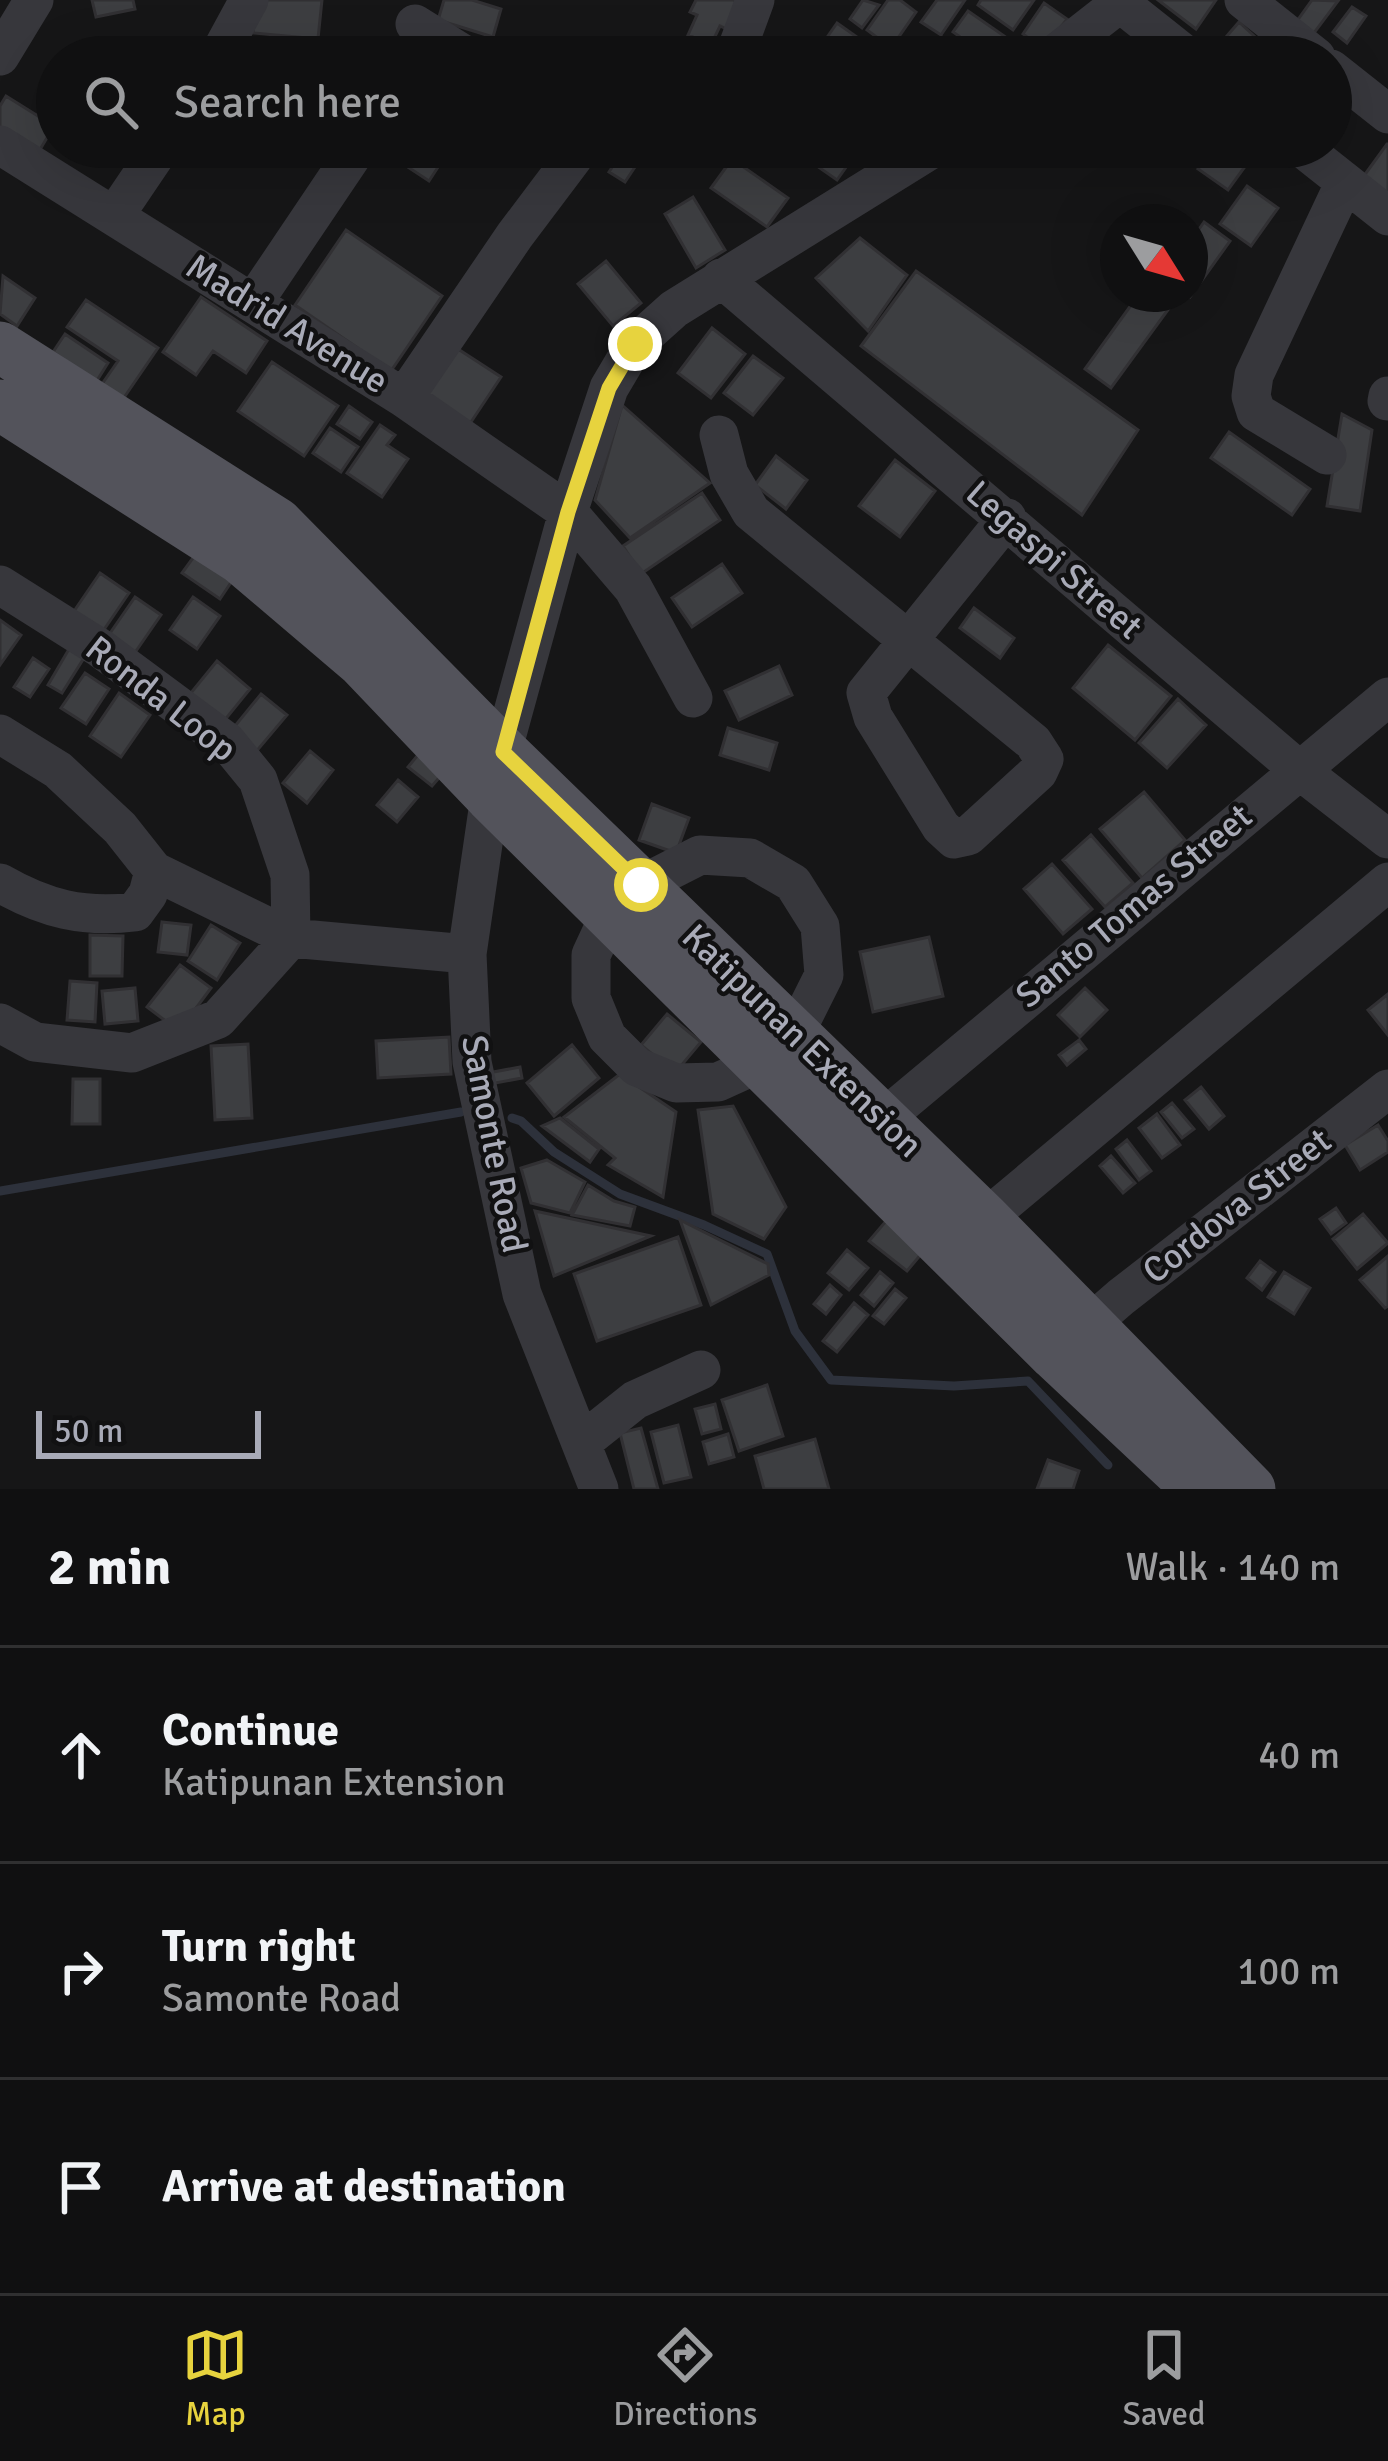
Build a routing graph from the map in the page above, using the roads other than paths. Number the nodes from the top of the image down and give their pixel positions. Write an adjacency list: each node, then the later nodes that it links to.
1 (34, 0): 11 (street)
2 (248, 0): 6 (street)
3 (755, 0): 7 (street)
4 (1244, 0): 10 (street)
5 (1122, 2): 8 (street); 9 (street)
6 (229, 36)
7 (742, 36)
8 (1078, 36)
9 (1163, 36)
10 (1289, 36)
11 (0, 56)
12 (1352, 86): 13 (street)
13 (1388, 114)
14 (0, 145): 15 (street, Madrid Avenue)
15 (36, 167)
16 (38, 168): 23 (street, Madrid Avenue)
17 (147, 168): 23 (street)
18 (344, 168): 26 (street)
19 (565, 168): 28 (street)
20 (901, 168): 25 (street, Samonte Road)
21 (1327, 168): 22 (street)
22 (1345, 182): 24 (street); 31 (street)
23 (116, 215): 26 (street, Madrid Avenue)
24 (1388, 216)
25 (722, 278): 32 (street, Samonte Road); 33 (street, Legaspi Street)
26 (253, 303): 28 (street, Madrid Avenue)
27 (0, 347): 40 (main road, Katipunan Extension)
28 (404, 398): 32 (street, Madrid Avenue)
29 (0, 405): 40 (main road, Katipunan Extension)
30 (718, 435): 35 (street)
31 (1327, 455)
32 (568, 512): 37 (street, Madrid Avenue); 40 (street, Samonte Road)
33 (1006, 518): 35 (street); 39 (street, Legaspi Street)
34 (0, 585): 46 (street, Ronda Loop)
35 (905, 640): 35 (street)
36 (1388, 697): 39 (street, Santo Tomas Street)
37 (693, 698)
38 (0, 734): 42 (street)
39 (1298, 769): 41 (street, Legaspi Street); 51 (street, Santo Tomas Street)
40 (496, 774): 45 (main road, Katipunan Extension); 47 (street, Samonte Road)
41 (1388, 839)
42 (154, 872): 44 (street); 46 (street)
43 (1388, 882): 52 (street)
44 (0, 883)
45 (625, 900): 49 (main road, Katipunan Extension); 49 (street); 49 (street)
46 (291, 938): 47 (street); 48 (street)
47 (467, 954): 55 (street, Samonte Road)
48 (0, 1022)
49 (777, 1049): 51 (main road, Katipunan Extension); 52 (main road, Katipunan Extension)
50 (1388, 1089): 53 (street, Cordova Street)
51 (883, 1119): 52 (main road, Katipunan Extension)
52 (967, 1234): 53 (main road, Katipunan Extension)
53 (1072, 1340): 57 (main road, Katipunan Extension); 58 (main road, Katipunan Extension)
54 (701, 1370): 55 (street)
55 (580, 1443): 56 (street, Samonte Road)
56 (598, 1489)
57 (1198, 1489)
58 (1250, 1489)

